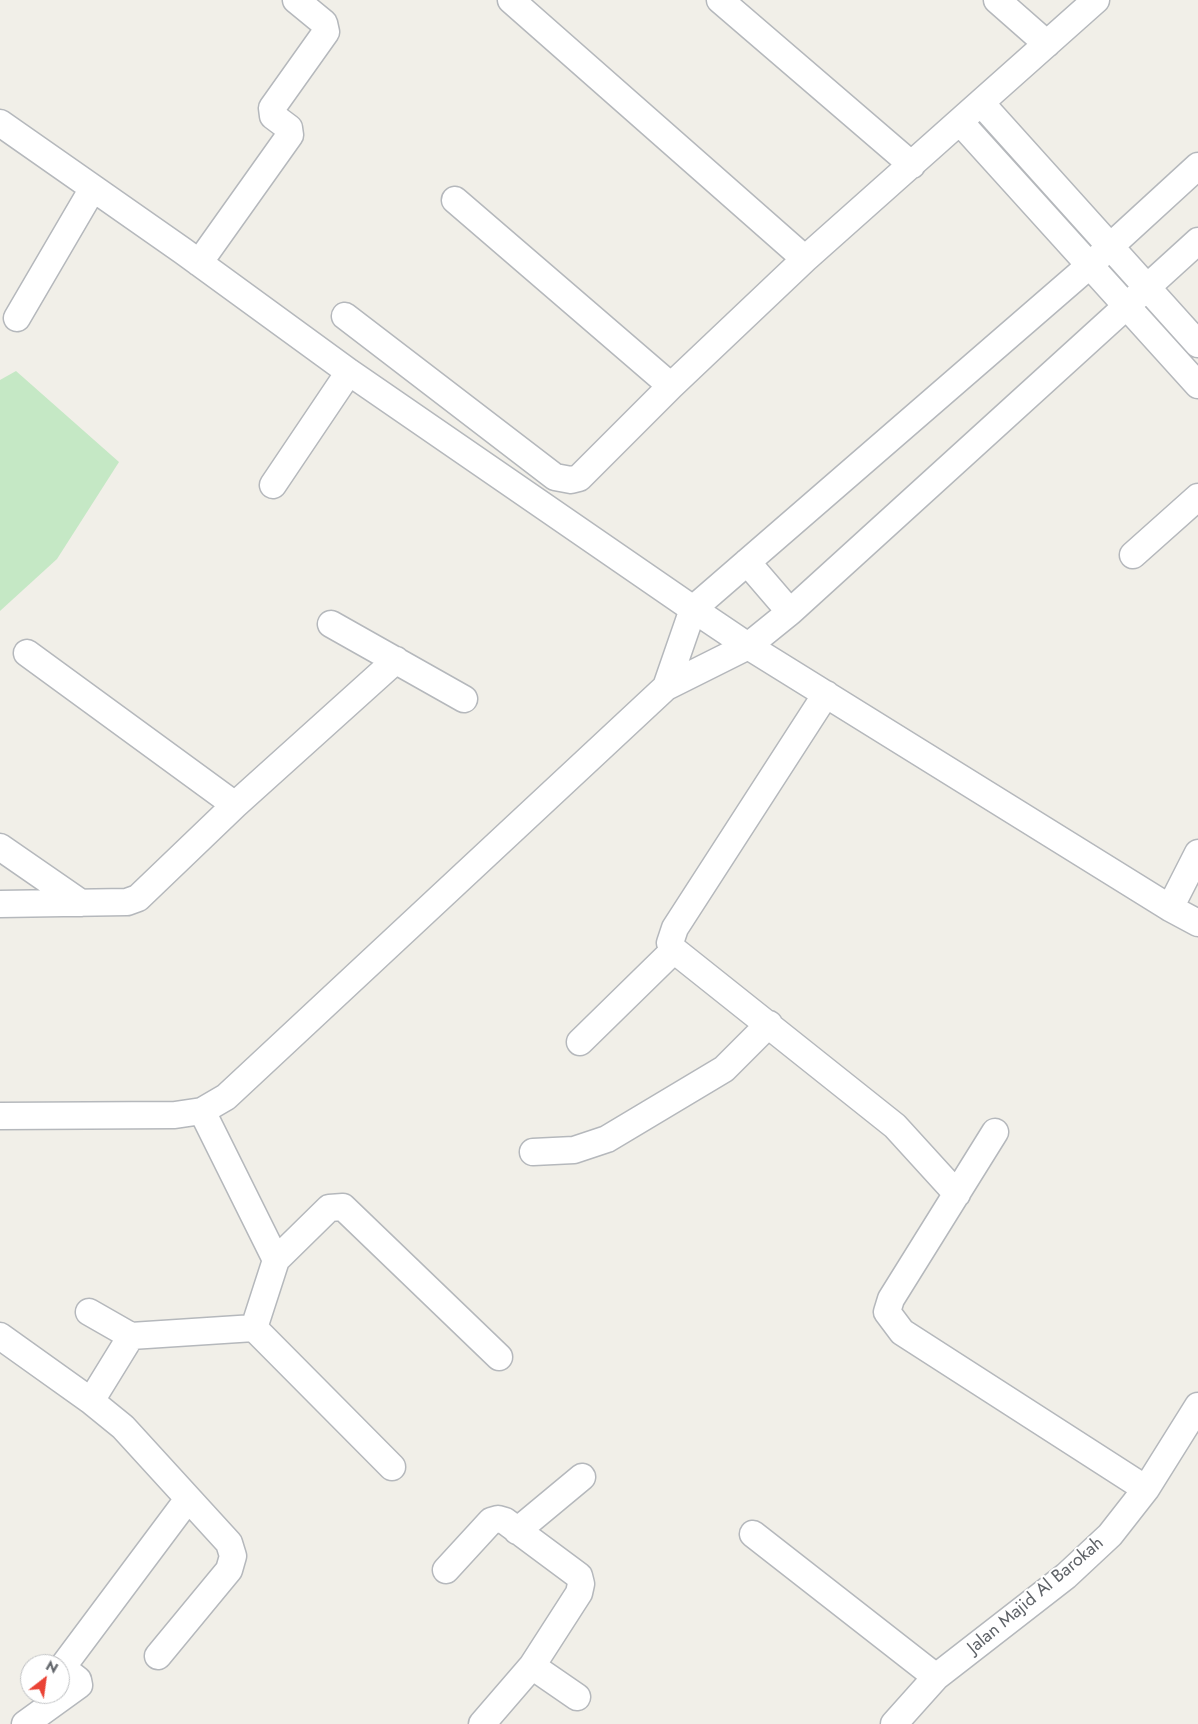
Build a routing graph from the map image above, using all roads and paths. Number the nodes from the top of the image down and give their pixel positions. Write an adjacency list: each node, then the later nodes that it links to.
1 (296, 0): 17 (street)
2 (511, 0): 16 (street)
3 (720, 0): 10 (street)
4 (997, 0): 6 (street)
5 (1096, 0): 6 (street)
6 (1048, 44): 7 (street)
7 (981, 103): 9 (street); 15 (street)
8 (0, 122): 12 (street)
9 (960, 122): 10 (street); 18 (street)
10 (912, 165): 16 (street)
11 (1198, 166): 15 (street)
12 (93, 188): 17 (street); 22 (street)
13 (455, 200): 26 (street)
14 (1198, 241): 19 (street)
15 (1108, 247): 18 (street); 19 (street)
16 (805, 259): 26 (street)
17 (199, 263): 24 (street)
18 (1090, 265): 20 (street); 30 (street)
19 (1147, 287): 20 (street); 23 (street)
20 (1127, 304): 25 (street); 32 (street)
21 (345, 316): 26 (street)
22 (17, 318)
23 (1198, 344)
24 (349, 372): 27 (street); 31 (street)
25 (1198, 385)
26 (671, 386)
27 (273, 485)
28 (1196, 502): 29 (street)
29 (1133, 555)
30 (747, 562): 31 (street); 32 (street)
31 (693, 609): 34 (street); 37 (street)
32 (790, 612): 34 (street)
33 (331, 624): 36 (street)
34 (748, 646): 37 (street); 38 (street)
35 (27, 653): 40 (street)
36 (396, 660): 39 (street); 40 (street)
37 (666, 687): 50 (street)
38 (826, 694): 45 (street); 47 (street)
39 (464, 699)
40 (235, 805): 43 (street)
41 (0, 847): 43 (street)
42 (1198, 853): 45 (street)
43 (81, 903): 44 (street)
44 (0, 904)
45 (1170, 908): 46 (street)
46 (1198, 923)
47 (674, 950): 48 (street); 49 (street)
48 (769, 1024): 53 (street); 54 (street)
49 (580, 1042)
50 (202, 1111): 51 (street); 55 (street)
51 (0, 1116)
52 (995, 1132): 54 (street)
53 (533, 1152)
54 (957, 1194): 65 (street)
55 (276, 1260): 57 (street); 60 (street)
56 (89, 1312): 59 (street)
57 (254, 1328): 59 (street); 63 (street)
58 (0, 1336): 61 (street)
59 (130, 1336): 61 (street)
60 (499, 1357)
61 (91, 1401): 66 (street)
62 (1194, 1420): 65 (street, Jalan Majid Al Barokah)
63 (392, 1467)
64 (582, 1477): 67 (street)
65 (1146, 1489): 72 (street, Jalan Majid Al Barokah)
66 (188, 1499): 70 (street); 74 (street)
67 (517, 1531): 69 (street); 71 (street)
68 (753, 1534): 72 (street)
69 (446, 1570)
70 (158, 1656)
71 (532, 1666): 73 (street); 75 (street)
72 (936, 1677): 76 (street, Jalan Majid Al Barokah)
73 (577, 1697)
74 (25, 1724)
75 (482, 1724)
76 (894, 1724)

